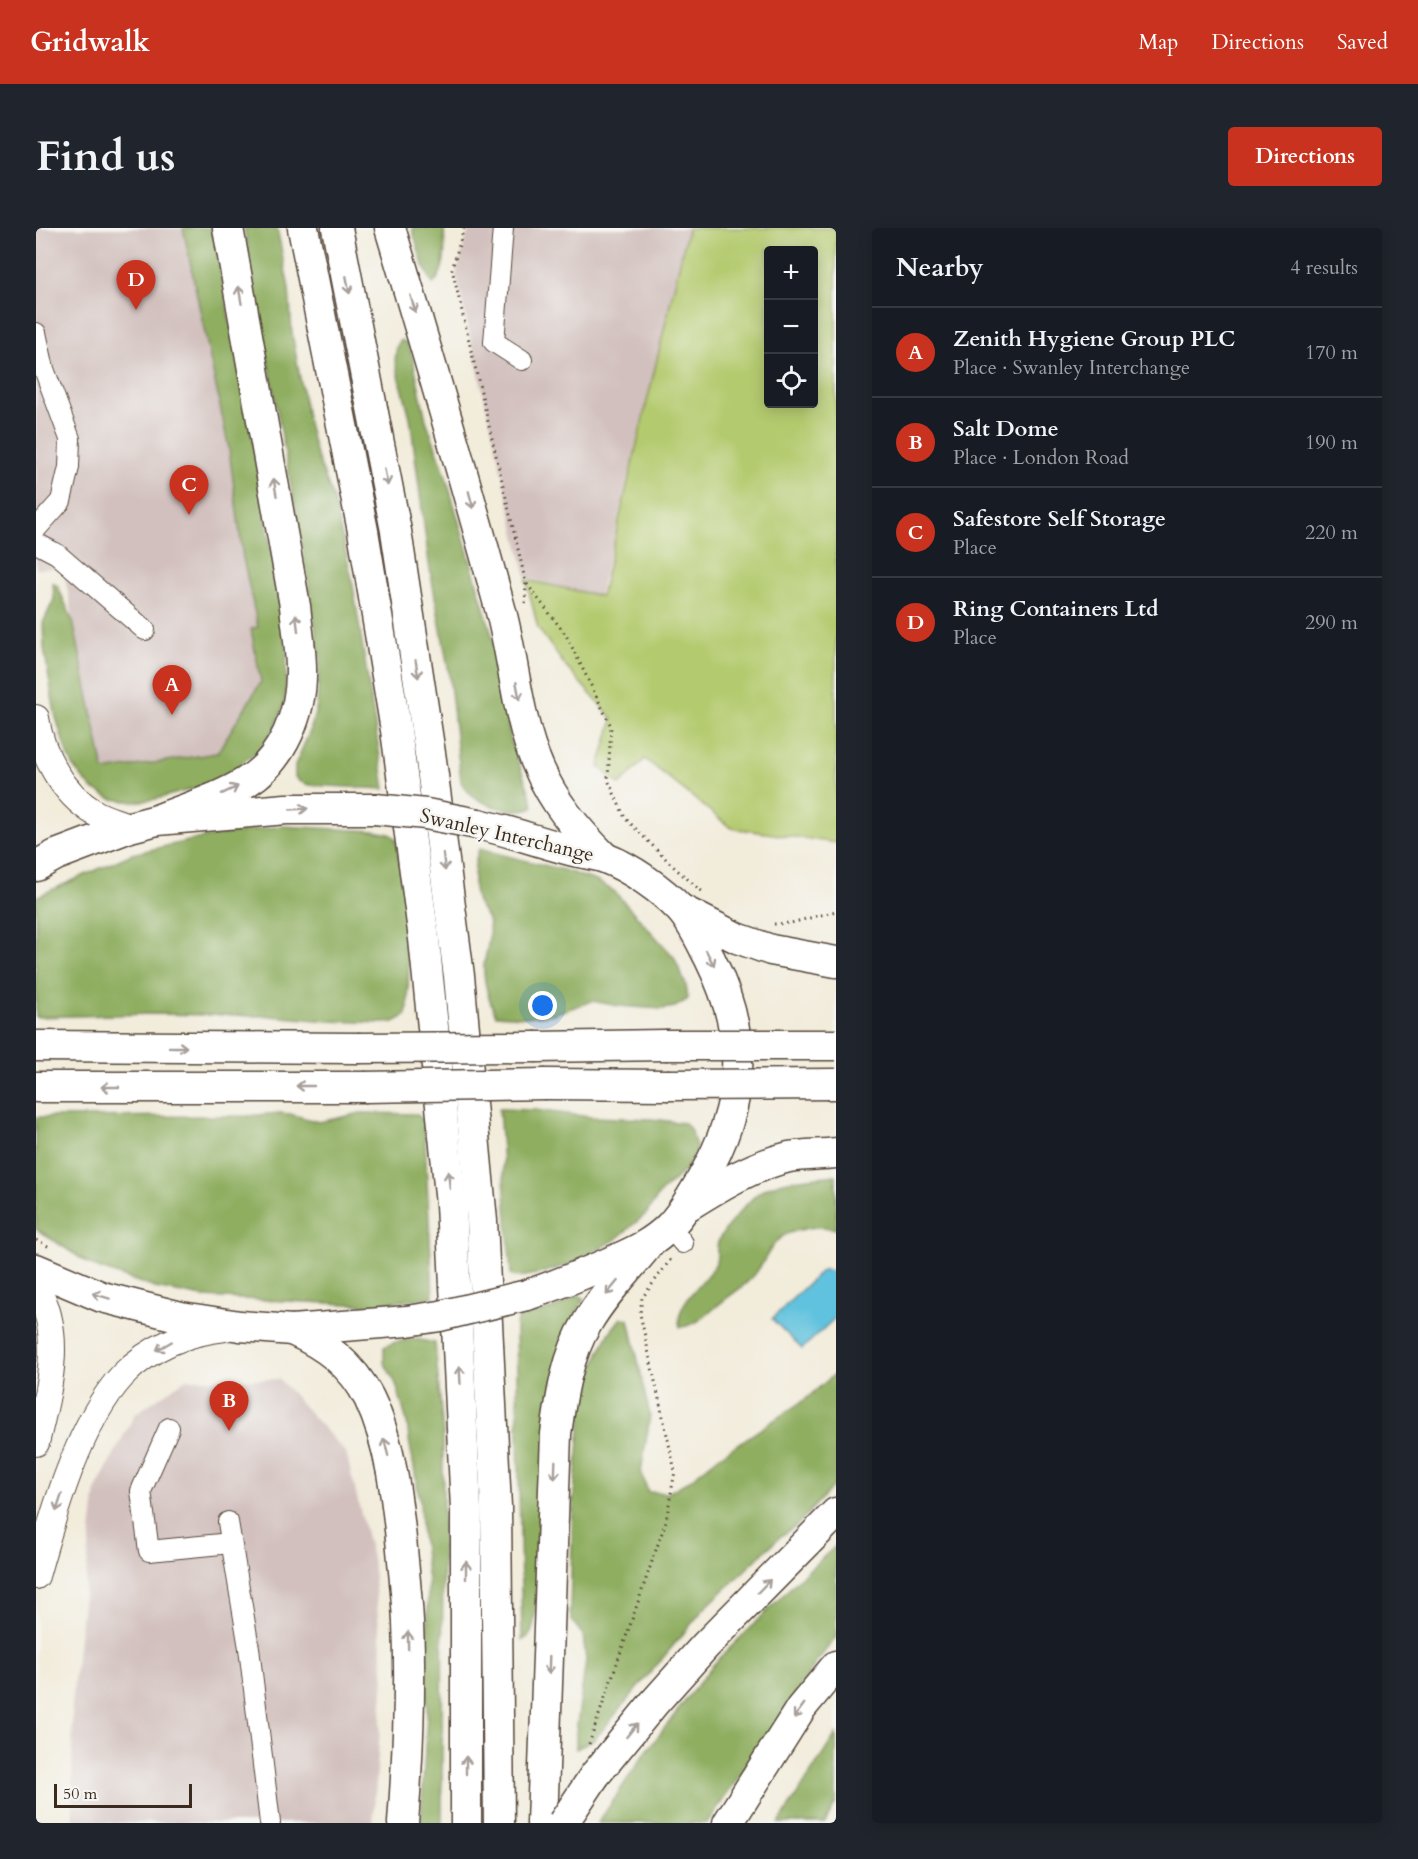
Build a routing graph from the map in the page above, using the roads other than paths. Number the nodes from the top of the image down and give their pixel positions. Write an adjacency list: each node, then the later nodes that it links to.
1 (228, 228): 14 (highway, one-way to 1)
2 (303, 228): 38 (highway, one-way to 2)
3 (337, 228): 39 (highway, one-way to 39)
4 (390, 228): 15 (highway, one-way to 15)
5 (504, 228): 7 (lane)
6 (36, 333): 8 (lane)
7 (522, 360)
8 (36, 529)
9 (36, 543): 10 (lane)
10 (145, 630)
11 (36, 718): 12 (main road)
12 (37, 722): 13 (main road); 14 (main road)
13 (36, 736)
14 (143, 823): 15 (highway, Swanley Interchange, one-way to 15, bridge); 16 (highway, Swanley Interchange)
15 (604, 858): 17 (highway, Swanley Interchange)
16 (36, 866)
17 (679, 909): 18 (highway); 24 (highway, Swanley Interchange, one-way to 24)
18 (836, 962)
19 (836, 1045): 20 (highway, one-way to 19, bridge)
20 (36, 1046)
21 (836, 1084): 22 (highway, one-way to 22, bridge)
22 (36, 1087)
23 (836, 1153): 24 (highway)
24 (672, 1230): 28 (highway, bridge); 40 (highway, one-way to 40)
25 (36, 1269): 27 (highway, one-way to 25)
26 (36, 1286): 30 (main road)
27 (240, 1326): 28 (highway); 34 (main road, one-way to 34)
28 (292, 1330): 37 (highway, one-way to 28)
29 (169, 1428): 33 (lane)
30 (36, 1443)
31 (836, 1514): 41 (highway, one-way to 31, bridge)
32 (228, 1522): 33 (lane)
33 (231, 1543): 36 (lane)
34 (36, 1576)
35 (836, 1666): 42 (highway, one-way to 42)
36 (270, 1823)
37 (403, 1823)
38 (466, 1823)
39 (499, 1823)
40 (542, 1823)
41 (563, 1823)
42 (728, 1823)

